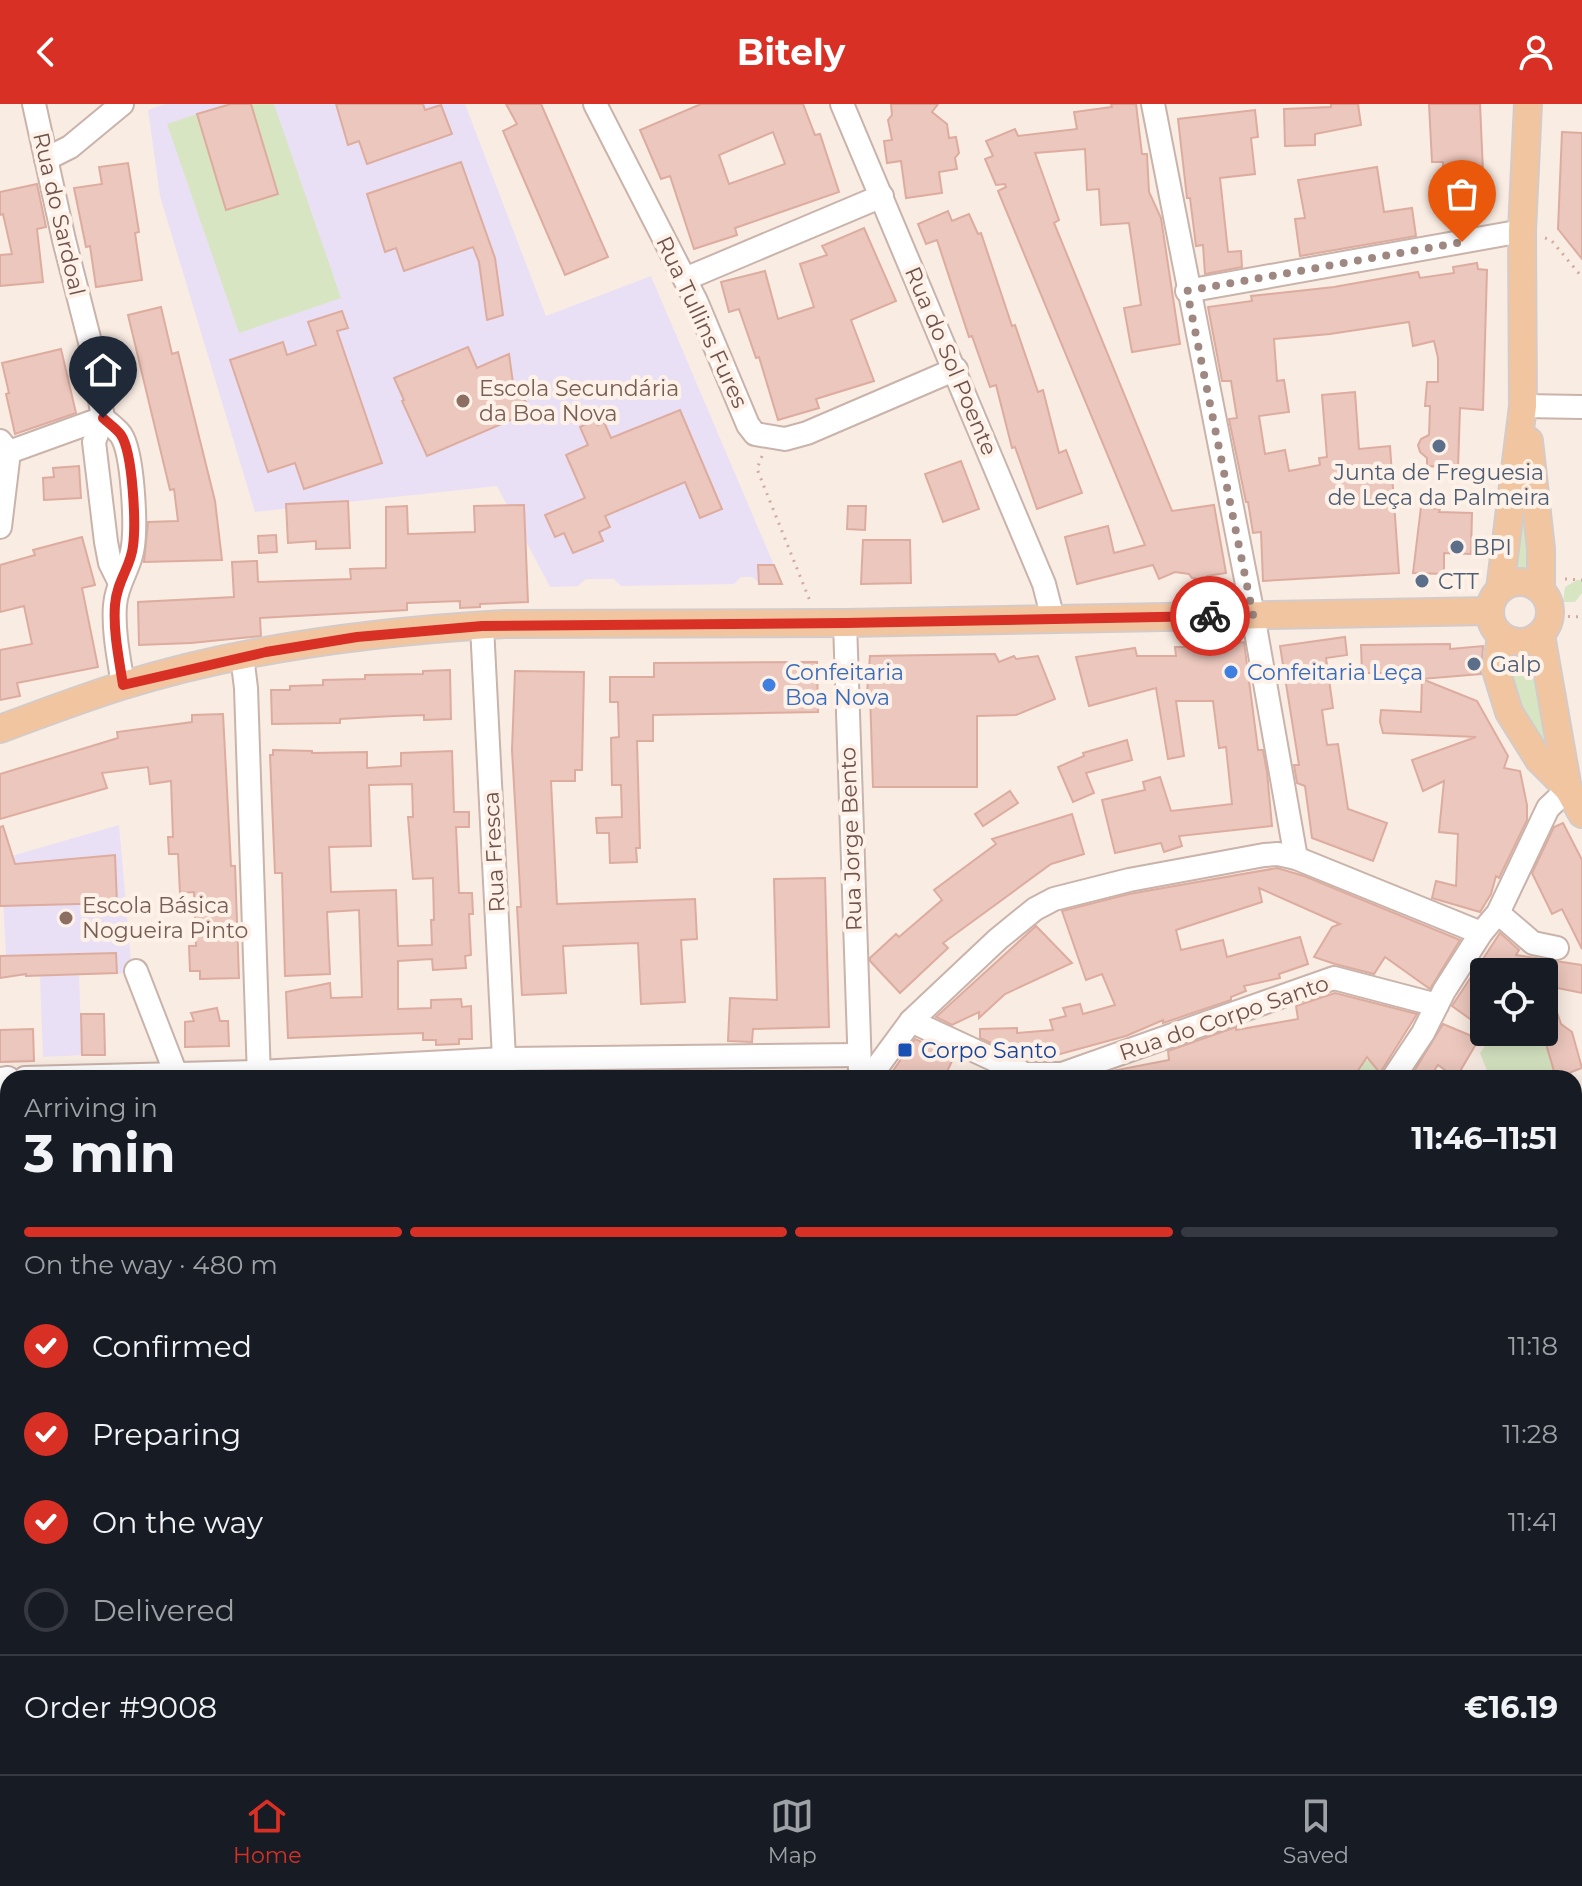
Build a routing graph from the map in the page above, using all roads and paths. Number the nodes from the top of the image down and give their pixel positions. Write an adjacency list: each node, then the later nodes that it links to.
1 (34, 104): 7 (street, Rua do Sardoal)
2 (122, 104): 7 (street)
3 (842, 104): 8 (street, Rua do Sol Poente)
4 (1154, 104): 12 (street)
5 (1528, 104): 9 (main road)
6 (604, 107): 11 (street, Rua Tullins Fures)
7 (46, 159): 16 (street, Rua do Sardoal)
8 (882, 196): 11 (street); 13 (street, Rua do Sol Poente)
9 (1522, 231): 10 (path); 12 (street); 14 (main road)
10 (1582, 277)
11 (685, 279): 17 (street, Rua Tullins Fures)
12 (1187, 291): 23 (street)
13 (956, 369): 17 (street); 25 (street, Rua do Sol Poente)
14 (1523, 406): 15 (street); 21 (main road); 22 (main road)
15 (1582, 407)
16 (103, 418): 18 (street); 20 (street, Rua do Sardoal); 20 (street, Rua do Sardoal)
17 (768, 438): 26 (path)
18 (5, 446): 19 (street)
19 (0, 527)
20 (119, 581): 31 (street, Rua do Sardoal)
21 (1541, 589): 22 (main road); 28 (main road)
22 (1495, 600): 23 (main road); 29 (main road)
23 (1253, 615): 25 (main road); 35 (street)
24 (1582, 617): 28 (path)
25 (1053, 619): 26 (main road)
26 (832, 623): 27 (main road); 42 (street, Rua Jorge Bento)
27 (482, 626): 30 (main road); 43 (street, Rua Fresca)
28 (1545, 626): 29 (main road); 33 (main road)
29 (1501, 636): 33 (main road)
30 (242, 656): 31 (main road); 45 (street)
31 (123, 685): 32 (main road)
32 (0, 729)
33 (1568, 789): 34 (main road); 36 (street)
34 (1582, 814)
35 (1296, 858): 37 (street); 41 (street)
36 (1498, 913): 37 (street); 38 (street)
37 (1481, 933): 40 (street)
38 (1557, 948)
39 (136, 971): 44 (street)
40 (1437, 1005): 50 (street, Rua do Corpo Santo); 51 (street)
41 (911, 1021): 48 (street); 49 (street)
42 (859, 1055): 43 (street); 47 (street, Rua Jorge Bento)
43 (504, 1069): 46 (street)
44 (174, 1070)
45 (259, 1070)
46 (463, 1070)
47 (860, 1070)
48 (875, 1070)
49 (1016, 1070)
50 (1084, 1070)
51 (1398, 1070)

